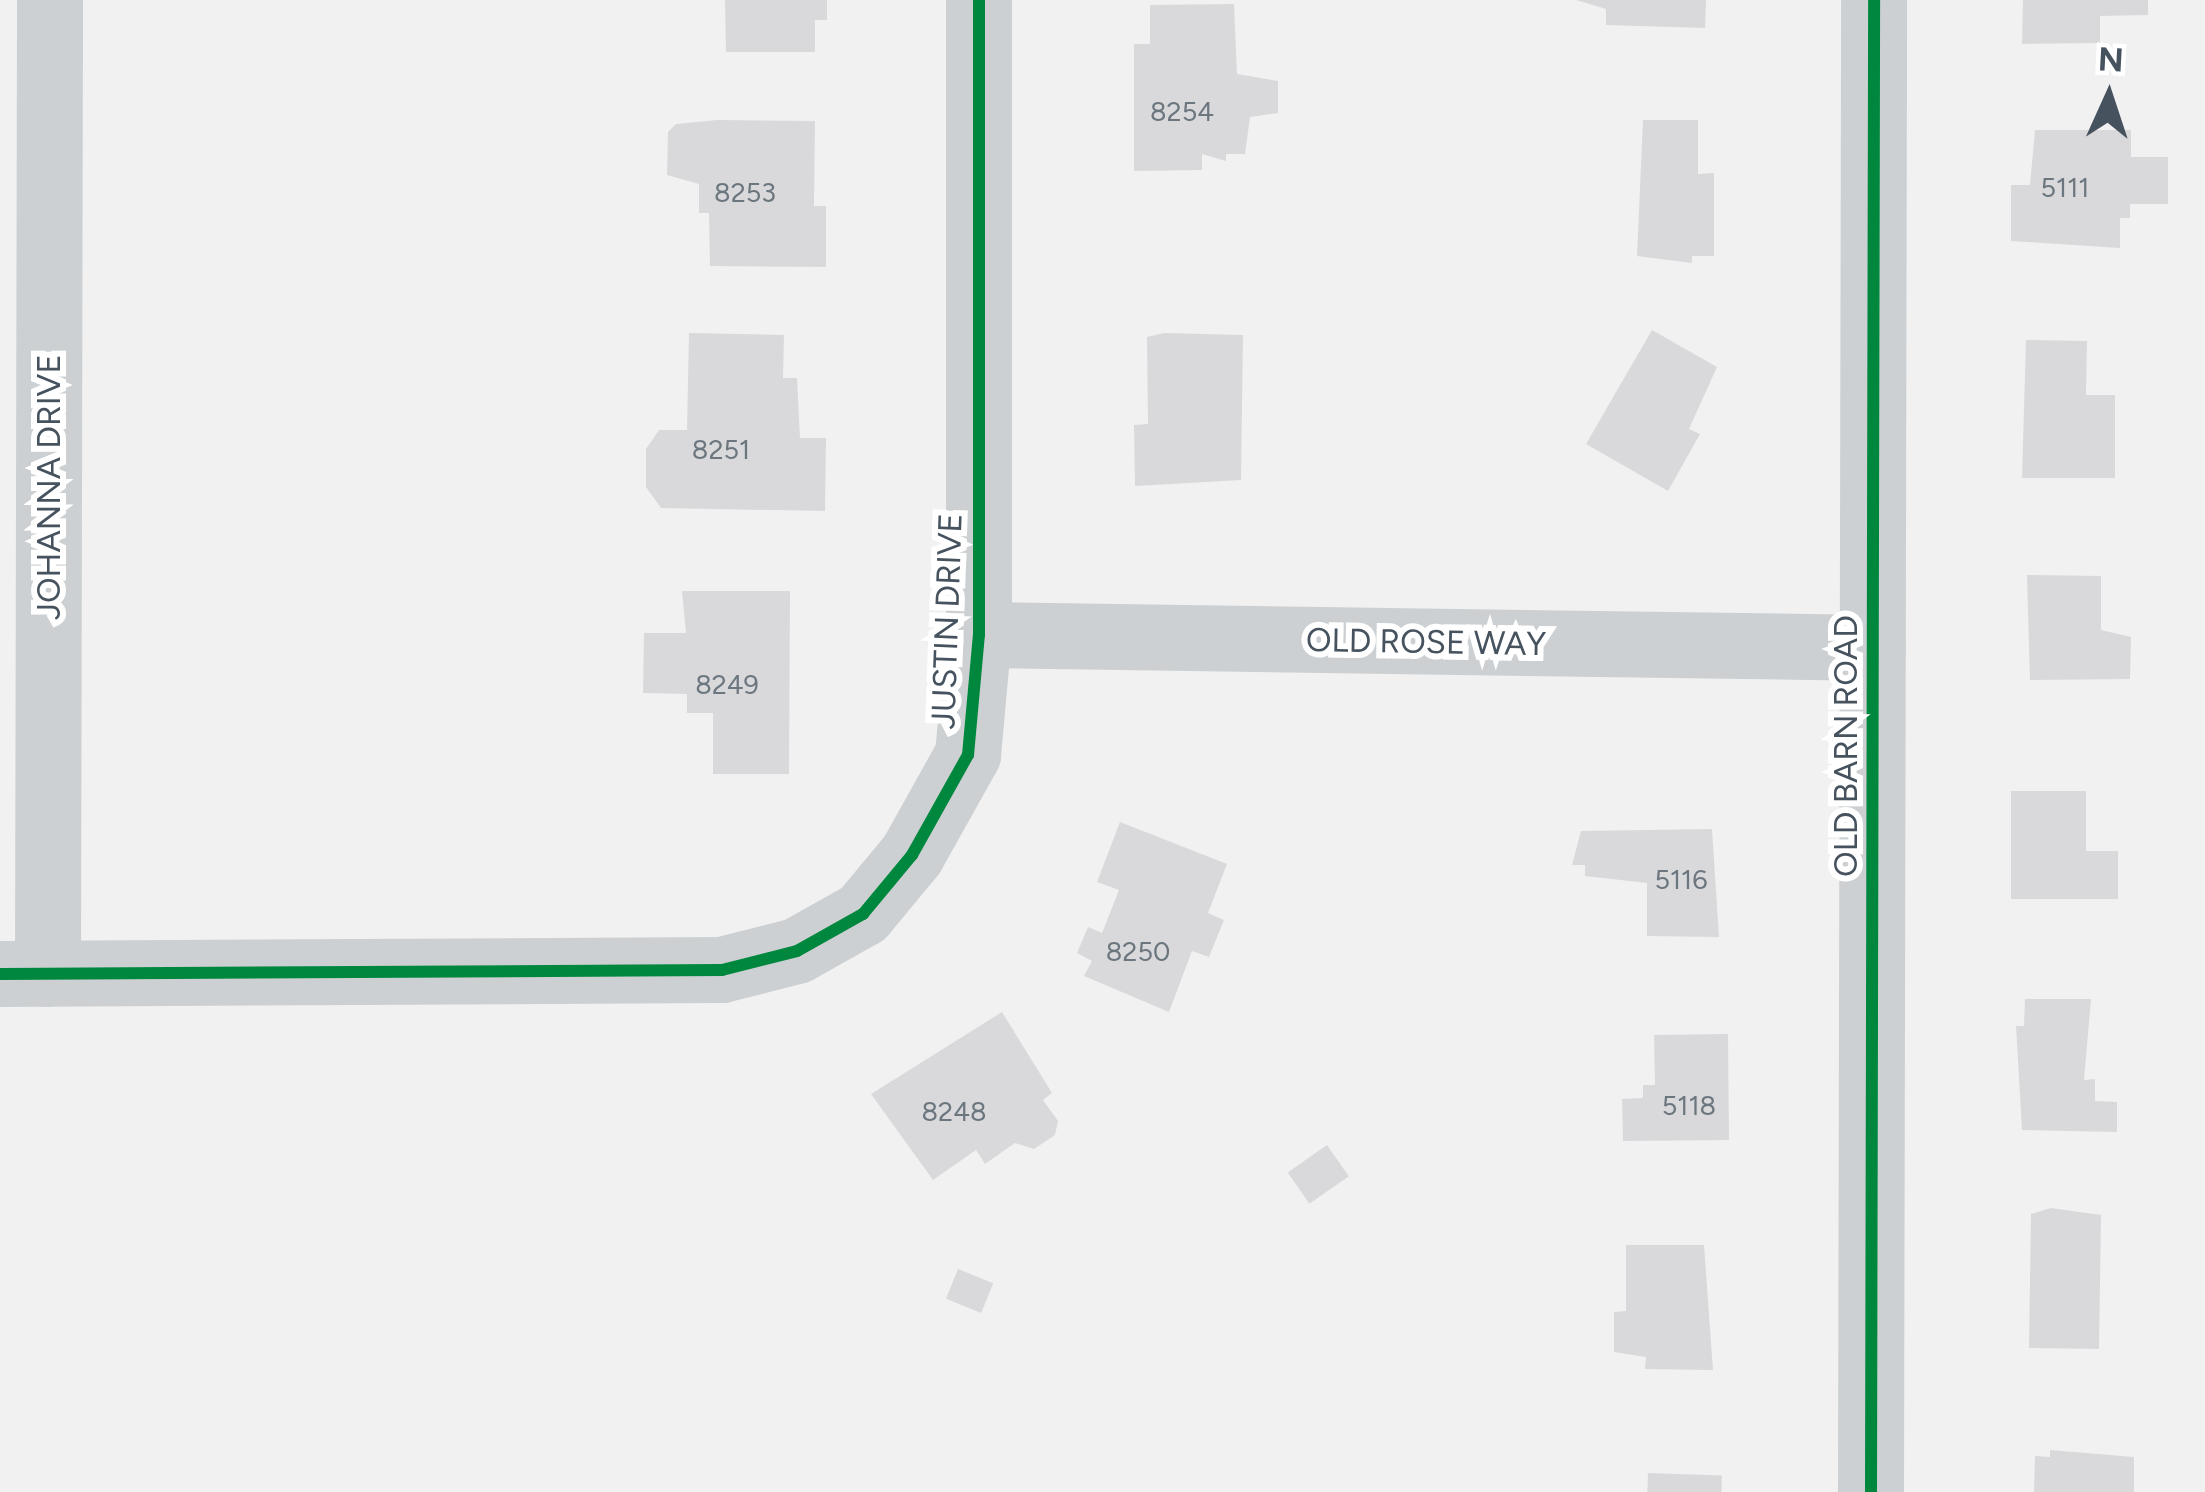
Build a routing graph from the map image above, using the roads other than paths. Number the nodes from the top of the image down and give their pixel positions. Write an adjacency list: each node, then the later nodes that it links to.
1 (50, 0): 6 (street, JOHANNA DRIVE)
2 (979, 0): 4 (street, JUSTIN DRIVE)
3 (1874, 0): 5 (street, OLD BARN ROAD)
4 (979, 635): 5 (street, OLD ROSE WAY); 6 (street, JUSTIN DRIVE)
5 (1873, 648): 7 (street, OLD BARN ROAD)
6 (24, 974)
7 (1871, 1492)

